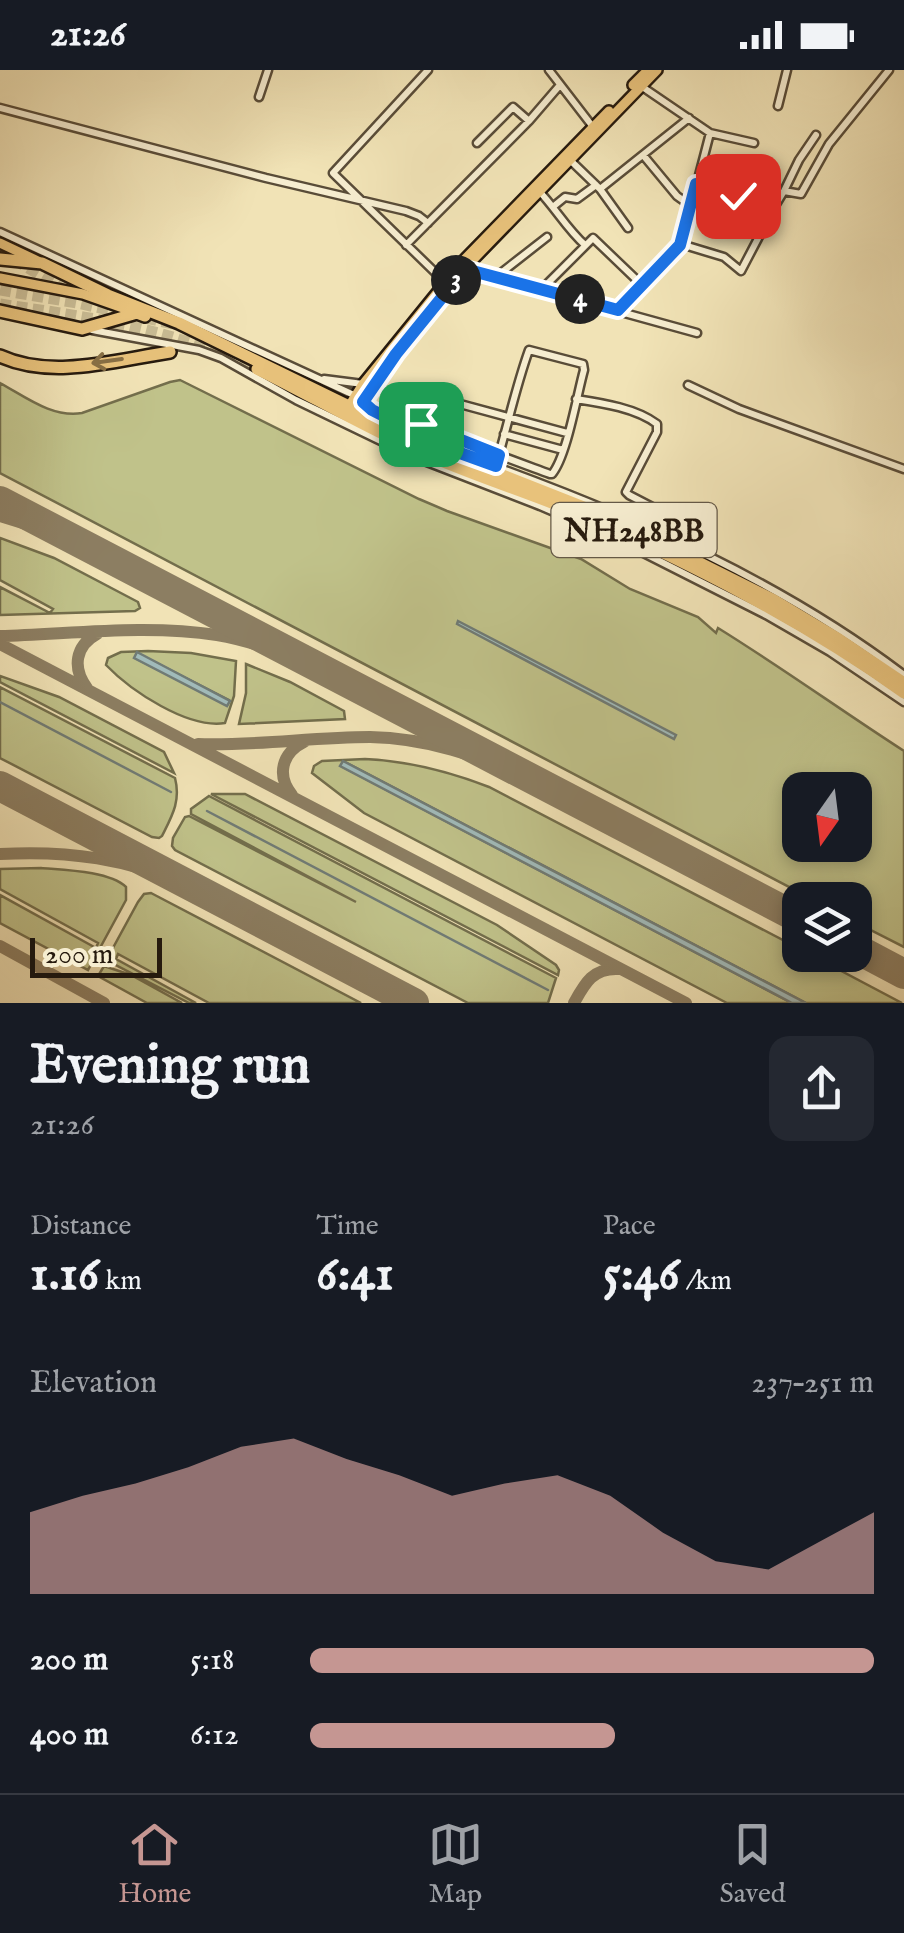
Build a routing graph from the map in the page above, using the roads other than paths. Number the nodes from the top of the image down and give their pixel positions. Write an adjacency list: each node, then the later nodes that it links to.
1 (268, 70): 10 (street)
2 (428, 70): 26 (street)
3 (549, 70): 8 (street)
4 (648, 70): 15 (main road)
5 (657, 70): 9 (main road)
6 (787, 70): 11 (street)
7 (888, 70): 24 (street)
8 (560, 84): 14 (street); 15 (street)
9 (641, 86): 13 (street); 21 (main road)
10 (259, 97)
11 (778, 106)
12 (0, 108): 26 (street)
13 (688, 118): 16 (street); 20 (street)
14 (528, 120): 18 (street); 30 (street)
15 (593, 127): 40 (main road)
16 (710, 132): 19 (street); 22 (street)
17 (816, 136): 24 (street)
18 (477, 143)
19 (754, 143)
20 (643, 155): 23 (street); 28 (street)
21 (570, 160): 23 (street); 25 (main road)
22 (696, 184): 28 (street); 29 (street)
23 (598, 187): 27 (street); 31 (street)
24 (784, 191): 29 (street)
25 (539, 192): 27 (street); 40 (main road)
26 (360, 201): 30 (street); 36 (street)
27 (554, 206): 37 (street)
28 (691, 206): 35 (street)
29 (775, 206): 35 (street)
30 (428, 222): 36 (street)
31 (628, 228)
32 (0, 232): 53 (street)
33 (547, 238): 41 (street)
34 (0, 243): 39 (main road)
35 (681, 244): 44 (street)
36 (406, 245): 43 (street)
37 (586, 245): 44 (street); 45 (street)
38 (0, 259): 39 (highway)
39 (42, 263): 57 (highway, NH248BB)
40 (465, 266): 41 (street); 43 (main road); 57 (main road)
41 (496, 277): 45 (street)
42 (0, 278): 48 (main road)
43 (445, 282): 54 (main road)
44 (642, 285): 46 (street)
45 (543, 289): 46 (street)
46 (618, 310): 50 (street)
47 (0, 311): 49 (highway)
48 (137, 313): 49 (highway); 57 (highway, NH248BB)
49 (85, 328): 73 (street)
50 (696, 333)
51 (170, 352): 52 (highway, one-way to 52)
52 (0, 356)
53 (308, 375): 54 (street); 57 (street)
54 (363, 384): 57 (main road)
55 (688, 386): 67 (street)
56 (576, 399): 60 (street); 62 (street); 69 (street)
57 (354, 407): 68 (street); 68 (highway, NH248BB)
58 (391, 408): 61 (street)
59 (457, 411): 60 (street); 61 (street); 64 (street)
60 (508, 417): 62 (street); 63 (street)
61 (421, 424): 64 (street)
62 (567, 433): 65 (street)
63 (504, 434): 65 (street); 66 (street)
64 (449, 436): 66 (street)
65 (562, 450): 66 (street)
66 (499, 455): 68 (street)
67 (904, 469)
68 (493, 473): 70 (street); 71 (highway, NH248BB); 72 (highway, NH248BB)
69 (656, 509)
70 (904, 675)
71 (904, 683)
72 (904, 693)
73 (904, 702)

